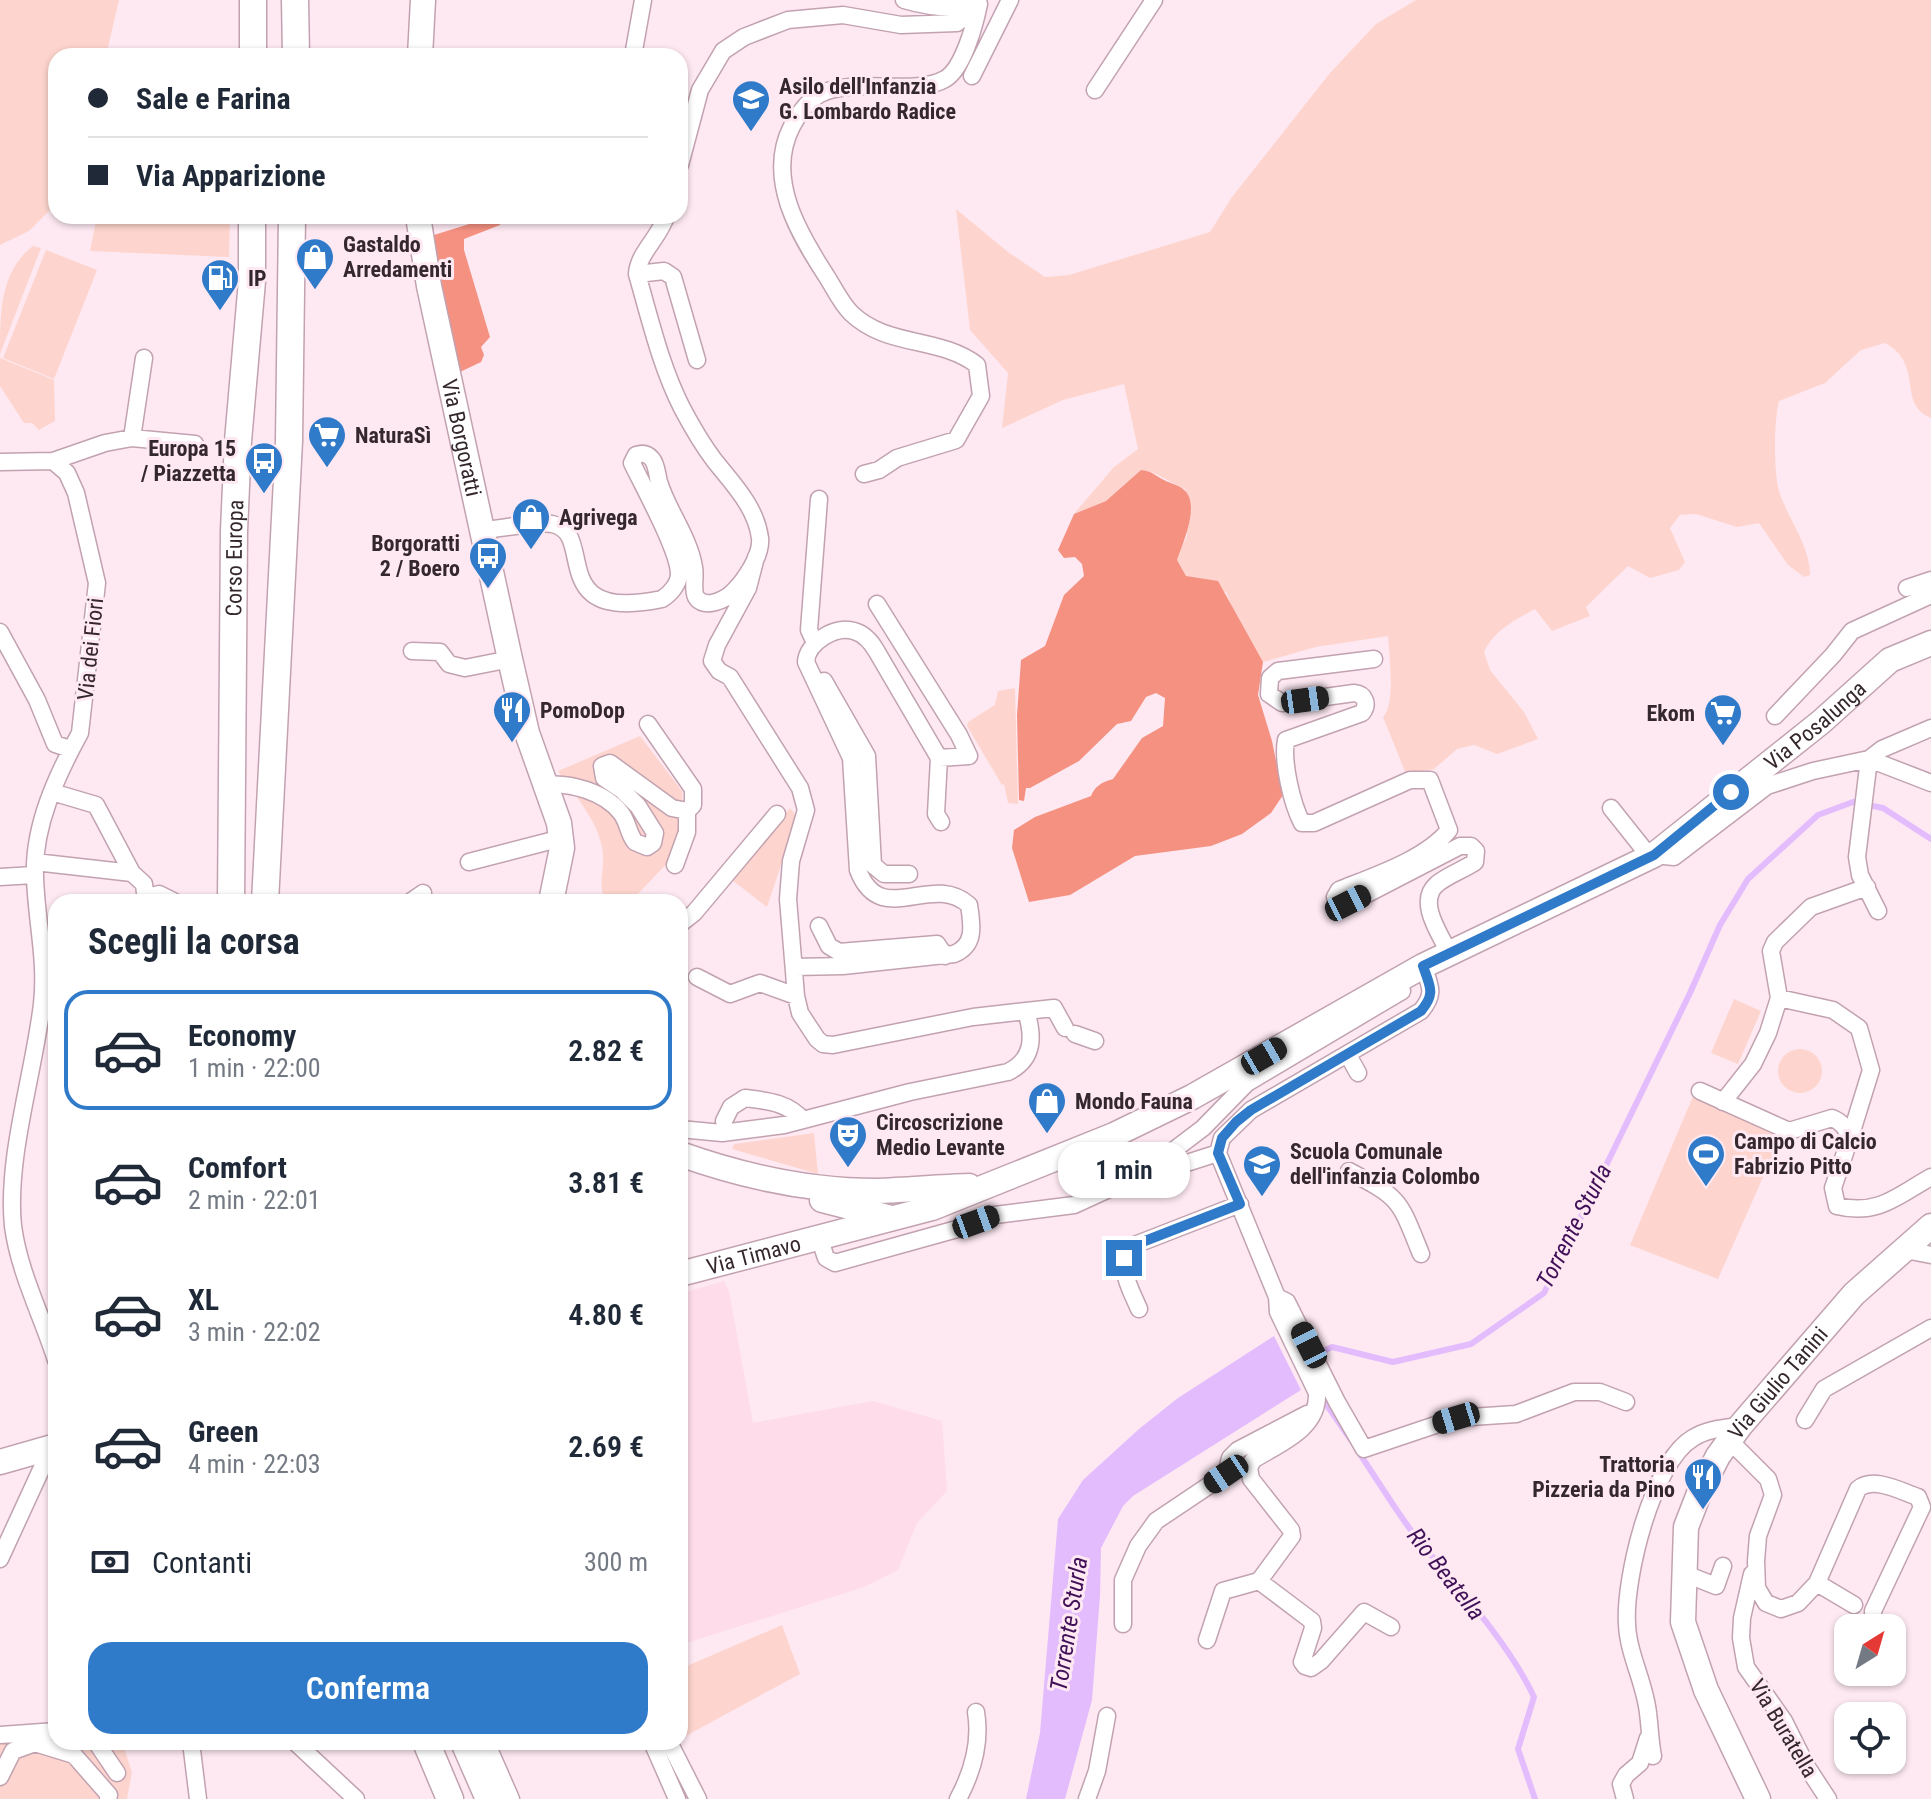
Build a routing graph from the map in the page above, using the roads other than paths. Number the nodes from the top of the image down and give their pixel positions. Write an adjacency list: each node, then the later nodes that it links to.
1 (253, 0): 9 (main road)
2 (295, 0): 10 (main road)
3 (423, 0): 11 (main road)
4 (643, 0): 12 (street)
5 (904, 0): 8 (street)
6 (1010, 0): 13 (street)
7 (1154, 0): 14 (street)
8 (981, 2): 15 (street); 27 (street)
9 (253, 48)
10 (296, 48)
11 (420, 48)
12 (634, 48)
13 (972, 76)
14 (1095, 90)
15 (688, 135)
16 (252, 224): 65 (main road, Corso Europa)
17 (292, 224): 66 (main road, Corso Europa)
18 (419, 224): 29 (main road, Via Borgoratti)
19 (663, 224): 20 (street)
20 (637, 274): 22 (street); 30 (street)
21 (144, 358): 23 (street)
22 (697, 360)
23 (132, 438): 24 (street); 25 (street)
24 (195, 444)
25 (53, 461): 26 (street); 45 (street, Via dei Fiori)
26 (0, 462)
27 (864, 474)
28 (819, 499): 36 (street)
29 (483, 530): 30 (street); 39 (main road, Via Borgoratti)
30 (756, 557): 73 (street)
31 (1931, 580): 32 (street)
32 (1907, 588)
33 (1931, 595): 42 (street)
34 (877, 604): 46 (street)
35 (0, 632): 45 (street)
36 (815, 643): 41 (street); 46 (street)
37 (1931, 643): 56 (main road, Via Posalunga)
38 (412, 651): 39 (street)
39 (510, 659): 49 (main road, Via Borgoratti)
40 (1374, 659): 71 (street)
41 (813, 683): 61 (street); 72 (street)
42 (1775, 716)
43 (648, 724): 52 (street)
44 (1931, 728): 47 (street)
45 (70, 749): 50 (street, Via dei Fiori)
46 (939, 758): 54 (street)
47 (1867, 766): 48 (street); 56 (street); 63 (street)
48 (1931, 783)
49 (545, 785): 52 (street); 67 (main road, Via Borgoratti)
50 (52, 792): 59 (street, Via dei Fiori); 60 (street)
51 (1611, 808): 56 (street)
52 (687, 811): 58 (street)
53 (777, 814): 69 (street)
54 (941, 822)
55 (550, 841): 57 (street)
56 (1652, 856): 71 (main road, Via Posalunga)
57 (469, 862)
58 (675, 865)
59 (35, 868): 60 (street); 62 (street); 106 (street)
60 (132, 873): 64 (street)
61 (909, 874)
62 (0, 877)
63 (1867, 887): 68 (street); 77 (street)
64 (145, 894)
65 (231, 894)
66 (265, 894)
67 (553, 894)
68 (1878, 911)
69 (688, 918)
70 (819, 926): 72 (street)
71 (1449, 953): 74 (main road, Via Posalunga)
72 (945, 956): 73 (street)
73 (794, 967): 76 (street)
74 (1420, 973): 80 (street); 91 (street); 93 (main road, Via Posalunga)
75 (697, 977): 76 (street)
76 (796, 996): 78 (street)
77 (1779, 998): 83 (street); 87 (street)
78 (1026, 1011): 79 (street); 84 (street)
79 (1095, 1041)
80 (1348, 1055): 81 (street); 88 (street)
81 (1358, 1073)
82 (1700, 1091): 83 (street)
83 (1723, 1102): 87 (street)
84 (803, 1120): 85 (street); 86 (street)
85 (724, 1121)
86 (688, 1130)
87 (1850, 1138): 92 (street)
88 (1218, 1153): 91 (street); 96 (street)
89 (688, 1156): 94 (main road, Via Posalunga)
90 (1349, 1171): 101 (street)
91 (1144, 1173): 99 (street)
92 (1931, 1177)
93 (991, 1184): 95 (main road, Via Posalunga); 97 (main road, Via Posalunga)
94 (813, 1193): 95 (main road, Via Posalunga); 99 (main road)
95 (861, 1196): 97 (main road, Via Posalunga); 99 (main road)
96 (1240, 1204): 104 (street); 107 (street)
97 (890, 1217): 99 (main road, Via Posalunga)
98 (1931, 1226): 100 (main road, Via Giulio Tanini)
99 (822, 1236): 103 (main road, Via Timavo)
100 (1905, 1250): 102 (street); 110 (main road, Via Giulio Tanini)
101 (1421, 1254)
102 (1931, 1255)
103 (688, 1272)
104 (1139, 1309)
105 (1931, 1328): 109 (street)
106 (48, 1337)
107 (1321, 1397): 108 (street); 118 (street); 122 (street)
108 (1626, 1402)
109 (1805, 1420)
110 (1735, 1434): 115 (street, Via Buratella); 117 (main road, Via Giulio Tanini); 129 (street)
111 (48, 1448): 113 (main road)
112 (48, 1458): 114 (street)
113 (0, 1462)
114 (0, 1559)
115 (1756, 1561): 119 (street, Via Buratella); 155 (street, Via Buratella)
116 (1723, 1566): 117 (street)
117 (1683, 1573): 154 (main road, Via Giulio Tanini)
118 (1259, 1581): 123 (street); 124 (street)
119 (1817, 1583): 120 (street); 121 (street, Via Buratella)
120 (1854, 1605)
121 (1873, 1614)
122 (1123, 1624)
123 (1391, 1627)
124 (1207, 1640)
125 (976, 1712): 151 (street)
126 (1107, 1716): 152 (street)
127 (48, 1732): 128 (street)
128 (0, 1735)
129 (1648, 1736): 140 (street); 153 (street)
130 (48, 1747): 142 (street)
131 (58, 1750): 143 (street)
132 (101, 1750): 141 (street)
133 (192, 1750): 144 (street)
134 (304, 1750): 145 (street)
135 (429, 1750): 146 (main road)
136 (468, 1750): 147 (main road)
137 (490, 1750): 148 (street)
138 (656, 1750): 149 (street)
139 (673, 1750): 150 (street)
140 (1653, 1756)
141 (117, 1773)
142 (0, 1777)
143 (108, 1799)
144 (198, 1799)
145 (356, 1799)
146 (450, 1799)
147 (489, 1799)
148 (511, 1799)
149 (677, 1799)
150 (698, 1799)
151 (958, 1799)
152 (1087, 1799)
153 (1625, 1799)
154 (1758, 1799)
155 (1828, 1799)

